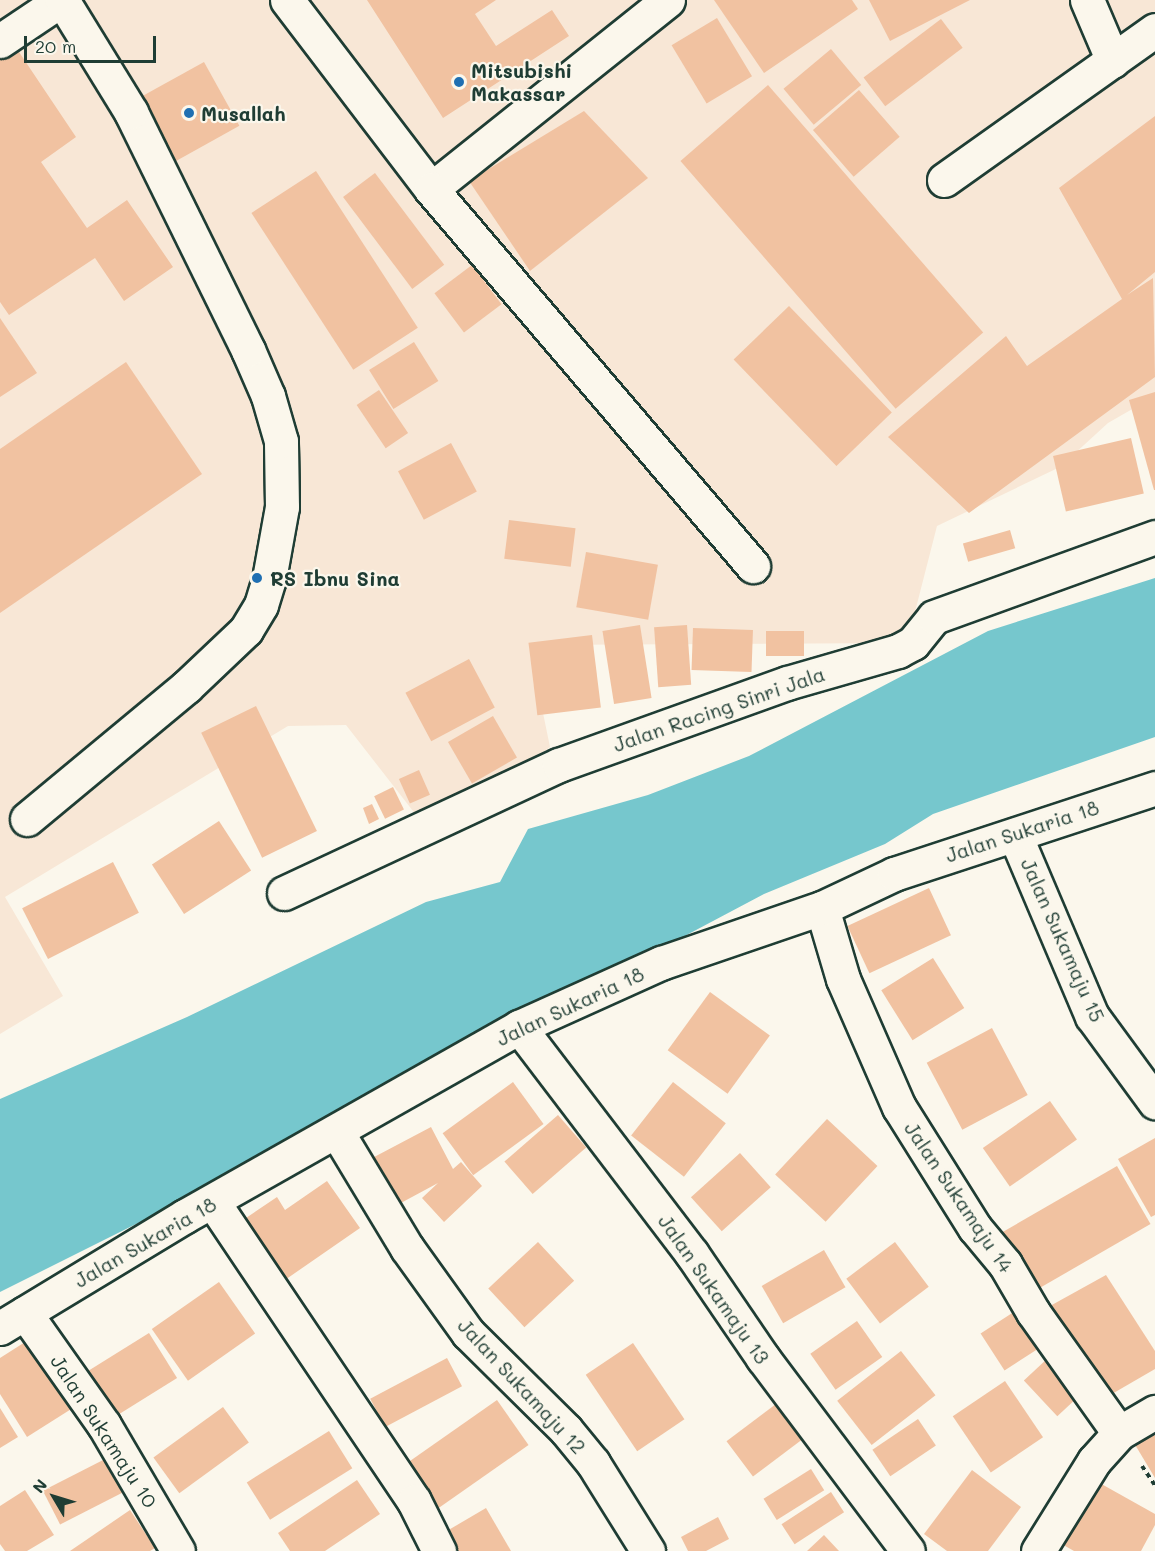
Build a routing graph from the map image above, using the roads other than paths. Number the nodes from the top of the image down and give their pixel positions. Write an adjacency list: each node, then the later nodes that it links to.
1 (62, 0): 6 (street); 13 (street)
2 (287, 0): 9 (street)
3 (668, 0): 9 (street)
4 (1087, 0): 7 (street)
5 (1155, 30): 7 (street)
6 (0, 41)
7 (1113, 61): 8 (street)
8 (944, 180)
9 (431, 189): 11 (street)
10 (1155, 537): 15 (street, Jalan Racing Sinri Jala)
11 (753, 566)
12 (1155, 788): 14 (street, Jalan Sukaria 18)
13 (27, 819)
14 (1016, 834): 16 (street, Jalan Sukaria 18); 18 (street, Jalan Sukamaju 15)
15 (284, 893)
16 (822, 908): 17 (street, Jalan Sukaria 18); 23 (street, Jalan Sukamaju 14)
17 (519, 1028): 19 (street, Jalan Sukaria 18); 27 (street, Jalan Sukamaju 13)
18 (1155, 1102)
19 (337, 1132): 20 (street, Jalan Sukaria 18); 26 (street, Jalan Sukamaju 12)
20 (213, 1202): 21 (street, Jalan Sukaria 18); 25 (street)
21 (13, 1320): 24 (street, Jalan Sukamaju 10)
22 (1155, 1412): 23 (street)
23 (1119, 1433): 28 (street)
24 (178, 1551)
25 (439, 1551)
26 (648, 1551)
27 (908, 1551)
28 (1038, 1551)

